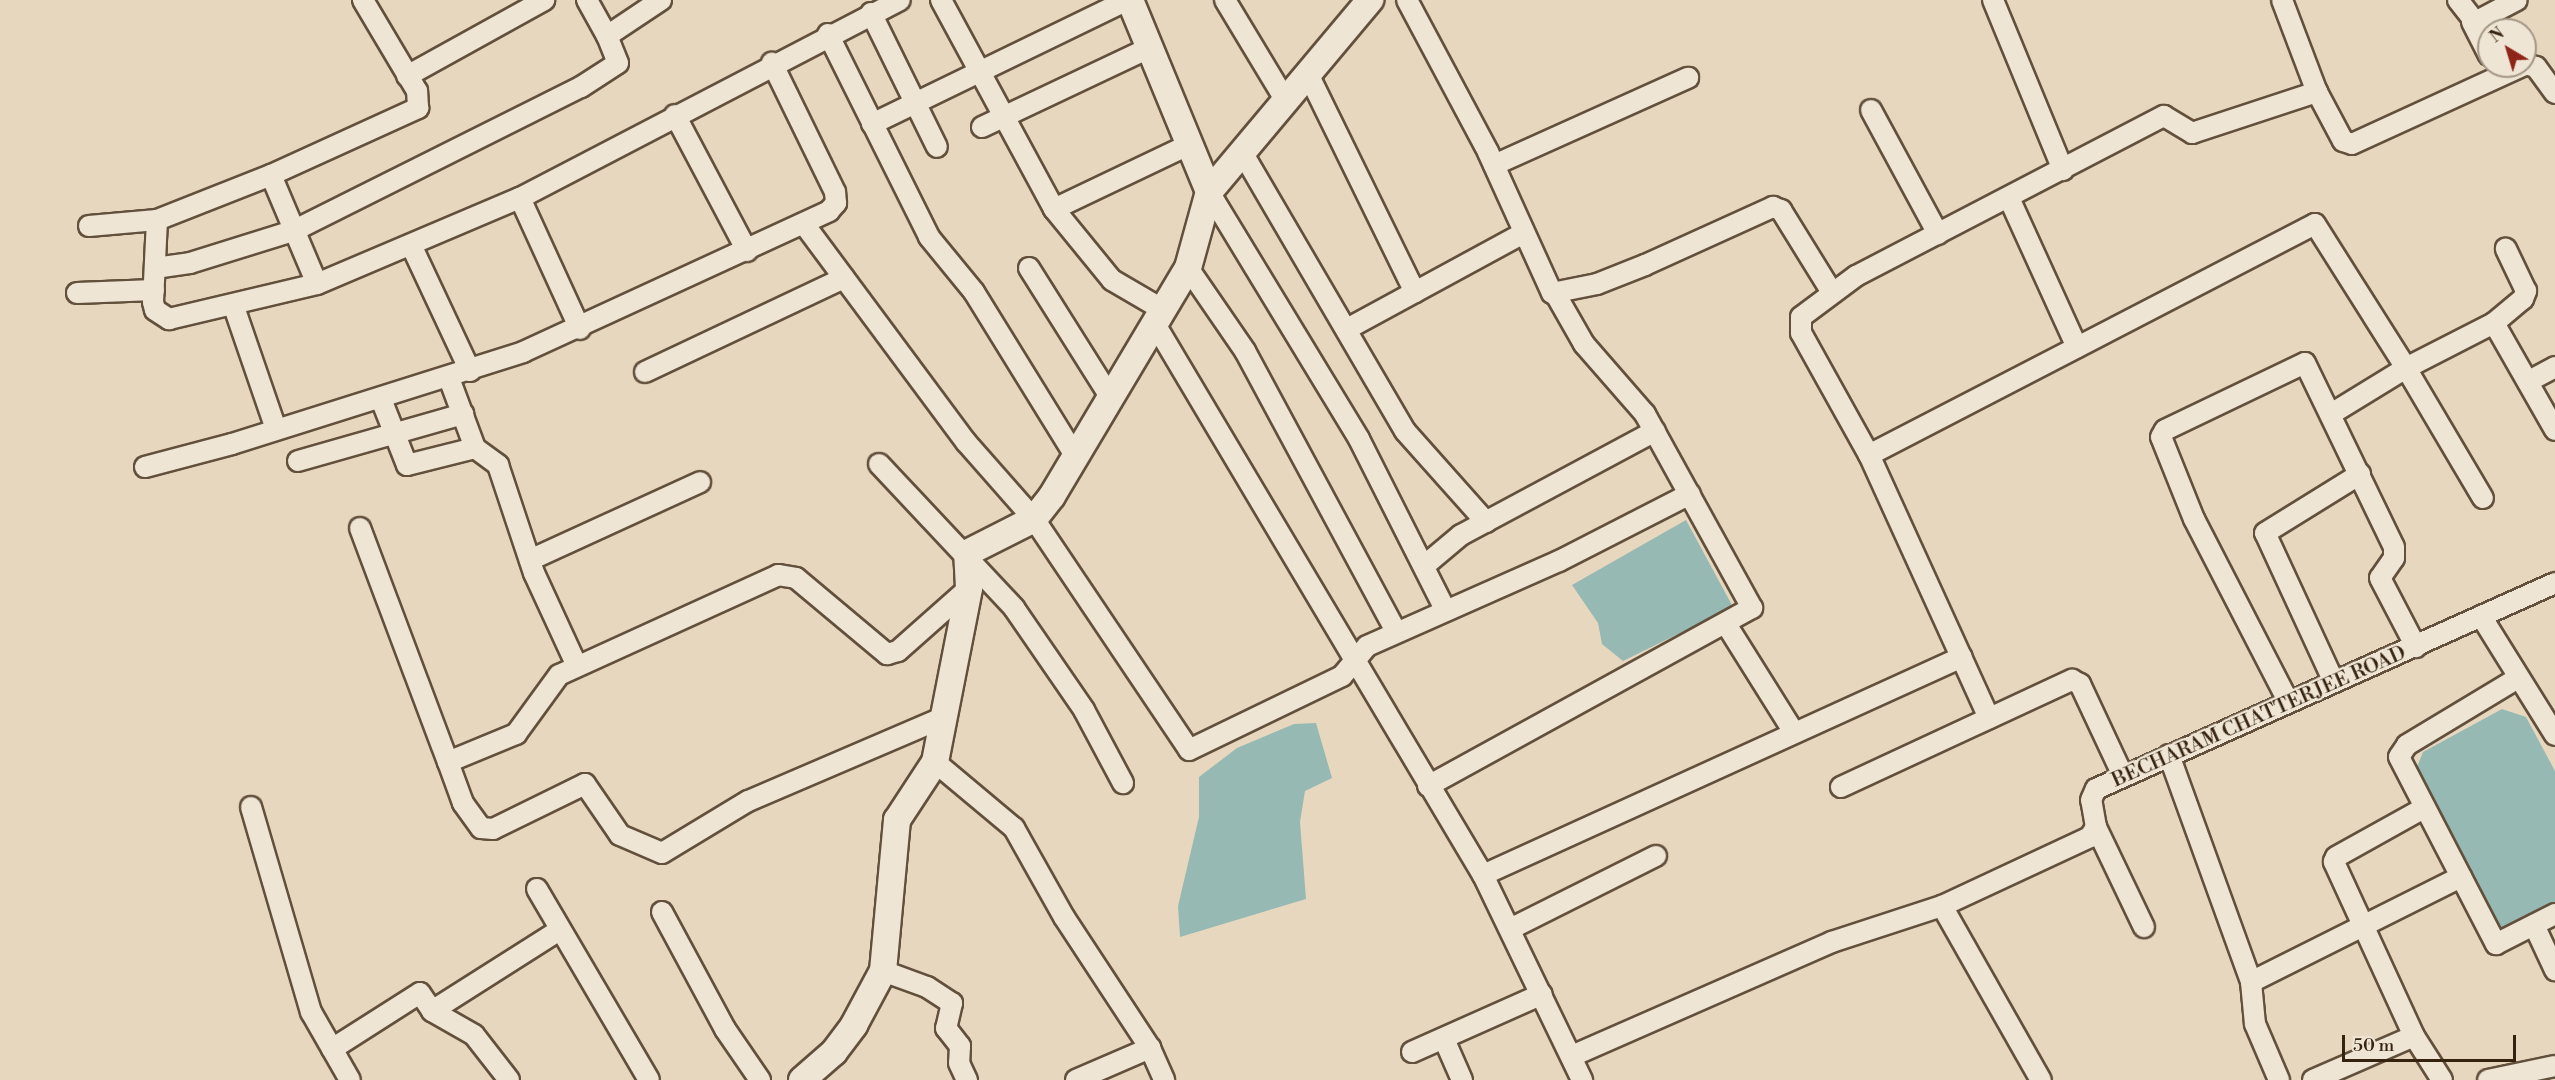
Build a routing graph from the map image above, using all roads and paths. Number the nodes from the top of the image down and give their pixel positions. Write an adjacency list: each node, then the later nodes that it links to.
1 (363, 0): 25 (street)
2 (544, 0): 25 (street)
3 (587, 0): 19 (street)
4 (662, 0): 19 (street)
5 (900, 0): 15 (street)
6 (941, 0): 23 (street)
7 (1129, 0): 20 (street); 23 (street)
8 (1225, 0): 30 (street)
9 (1407, 0): 40 (street)
10 (1993, 0): 41 (street)
11 (2282, 0): 28 (street)
12 (2458, 0): 16 (street)
13 (2517, 0): 16 (street)
14 (1362, 4): 24 (street)
15 (872, 13): 18 (street); 31 (street)
16 (2472, 22): 17 (street)
17 (2477, 32)
18 (828, 34): 21 (street); 35 (street)
19 (607, 36): 50 (street)
20 (1151, 47): 33 (street); 37 (street)
21 (772, 63): 34 (street); 48 (street)
22 (2537, 68): 29 (street)
23 (981, 69): 31 (street); 33 (street)
24 (1308, 74): 30 (street); 63 (street)
25 (407, 76): 42 (street)
26 (1688, 78): 40 (street)
27 (2483, 78): 28 (street)
28 (2317, 92): 41 (street)
29 (2555, 93)
30 (1286, 101): 39 (street)
31 (915, 103): 35 (street); 38 (street)
32 (1871, 110): 52 (street)
33 (1006, 114): 36 (street); 46 (street)
34 (675, 115): 44 (street); 55 (street)
35 (872, 124): 88 (street)
36 (982, 128)
37 (1190, 144): 43 (street); 46 (street)
38 (937, 147)
39 (1242, 152): 43 (street); 70 (street)
40 (1494, 165): 51 (street)
41 (2063, 170): 45 (street)
42 (271, 175): 47 (street); 50 (street)
43 (1209, 192): 58 (street); 101 (street)
44 (519, 198): 53 (street); 69 (street)
45 (2009, 198): 52 (street); 71 (street)
46 (1054, 209): 67 (street)
47 (157, 220): 49 (street); 56 (street)
48 (804, 224): 55 (street); 59 (street)
49 (89, 226)
50 (293, 231): 56 (street); 60 (street)
51 (1524, 233): 63 (street); 65 (street)
52 (1938, 234): 62 (street)
53 (412, 247): 60 (street); 74 (street)
54 (2506, 249): 68 (street)
55 (747, 251): 69 (street)
56 (155, 268): 61 (street)
57 (1029, 268): 79 (street)
58 (1188, 268): 67 (street); 107 (street)
59 (844, 278): 75 (street); 96 (street)
60 (317, 284): 66 (street)
61 (154, 290): 64 (street); 66 (street)
62 (1831, 291): 65 (street); 87 (street)
63 (1414, 292): 70 (street)
64 (77, 293)
65 (1556, 295): 84 (street)
66 (234, 307): 82 (street)
67 (1157, 316): 79 (street); 110 (street)
68 (2494, 323): 73 (street); 77 (street)
69 (579, 329): 74 (street)
70 (1347, 329): 97 (street)
71 (2076, 346): 73 (street); 87 (street)
72 (2555, 367): 77 (street)
73 (2406, 368): 81 (street); 95 (street)
74 (470, 371): 76 (street)
75 (645, 372)
76 (449, 378): 78 (street); 80 (street)
77 (2529, 381): 83 (street)
78 (381, 399): 82 (street); 85 (street)
79 (1112, 400): 88 (street)
80 (463, 414): 85 (street); 86 (street)
81 (2331, 414): 92 (street); 114 (street)
82 (276, 429): 91 (street)
83 (2555, 430)
84 (1655, 431): 94 (street); 97 (street)
85 (393, 434): 86 (street); 89 (street)
86 (475, 448): 100 (street)
87 (1869, 455): 109 (street)
88 (1076, 457): 96 (street)
89 (298, 461)
90 (879, 464): 99 (street)
91 (145, 467)
92 (2360, 474): 108 (street); 113 (street)
93 (700, 482): 100 (street)
94 (1690, 494): 104 (street); 106 (street)
95 (2483, 498)
96 (1034, 519): 99 (street); 110 (street)
97 (1486, 522): 101 (street)
98 (360, 528): 121 (street)
99 (966, 553): 103 (street); 124 (street)
100 (530, 560): 111 (street)
101 (1424, 566): 104 (street)
102 (2555, 583): 105 (street, BECHARAM CHATTERJEE ROAD)
103 (969, 588): 111 (street); 116 (street)
104 (1445, 609): 107 (street)
105 (2481, 616): 108 (street, BECHARAM CHATTERJEE ROAD); 112 (street)
106 (1726, 624): 118 (street); 125 (street)
107 (1396, 632): 110 (street)
108 (2416, 648): 113 (street, BECHARAM CHATTERJEE ROAD)
109 (1962, 657): 117 (street); 118 (street)
110 (1354, 659): 125 (street)
111 (577, 666): 121 (street)
112 (2518, 678): 115 (street); 128 (street)
113 (2334, 682): 114 (street, BECHARAM CHATTERJEE ROAD)
114 (2288, 701): 120 (street, BECHARAM CHATTERJEE ROAD)
115 (2546, 703): 119 (street)
116 (942, 718): 121 (street); 122 (street)
117 (1989, 718): 123 (street); 126 (street)
118 (1793, 731): 131 (street)
119 (2555, 735)
120 (2169, 755): 123 (street, BECHARAM CHATTERJEE ROAD); 144 (street)
121 (448, 762)
122 (936, 762): 143 (street); 149 (street)
123 (2123, 776): 129 (street, BECHARAM CHATTERJEE ROAD)
124 (1123, 783)
125 (1428, 786): 131 (street)
126 (1841, 787)
127 (251, 807): 150 (street)
128 (2424, 808): 132 (street); 139 (street)
129 (2096, 827): 134 (street); 138 (street)
130 (1656, 856): 140 (street)
131 (1483, 876): 140 (street)
132 (2461, 877): 137 (street); 139 (street)
133 (537, 889): 141 (street)
134 (1942, 906): 151 (street); 165 (street)
135 (662, 912): 158 (street)
136 (2555, 914): 137 (street)
137 (2534, 925): 142 (street)
138 (2144, 927)
139 (2367, 927): 144 (street); 147 (street)
140 (1512, 928): 145 (street)
141 (558, 931): 146 (street); 157 (street)
142 (2555, 970)
143 (883, 971): 159 (street); 160 (street)
144 (2251, 982): 166 (street)
145 (1542, 994): 148 (street); 151 (street)
146 (432, 1011): 150 (street); 156 (street)
147 (2414, 1036): 154 (street); 167 (street)
148 (1444, 1039): 152 (street); 163 (street)
149 (1150, 1048): 161 (street); 162 (street)
150 (332, 1049): 155 (street)
151 (1569, 1049): 164 (street)
152 (1412, 1052)
153 (2555, 1066): 168 (street)
154 (2320, 1079)
155 (350, 1080)
156 (509, 1080)
157 (649, 1080)
158 (760, 1080)
159 (802, 1080)
160 (967, 1080)
161 (1076, 1080)
162 (1164, 1080)
163 (1462, 1080)
164 (1582, 1080)
165 (2041, 1080)
166 (2278, 1080)
167 (2442, 1080)
168 (2488, 1080)

